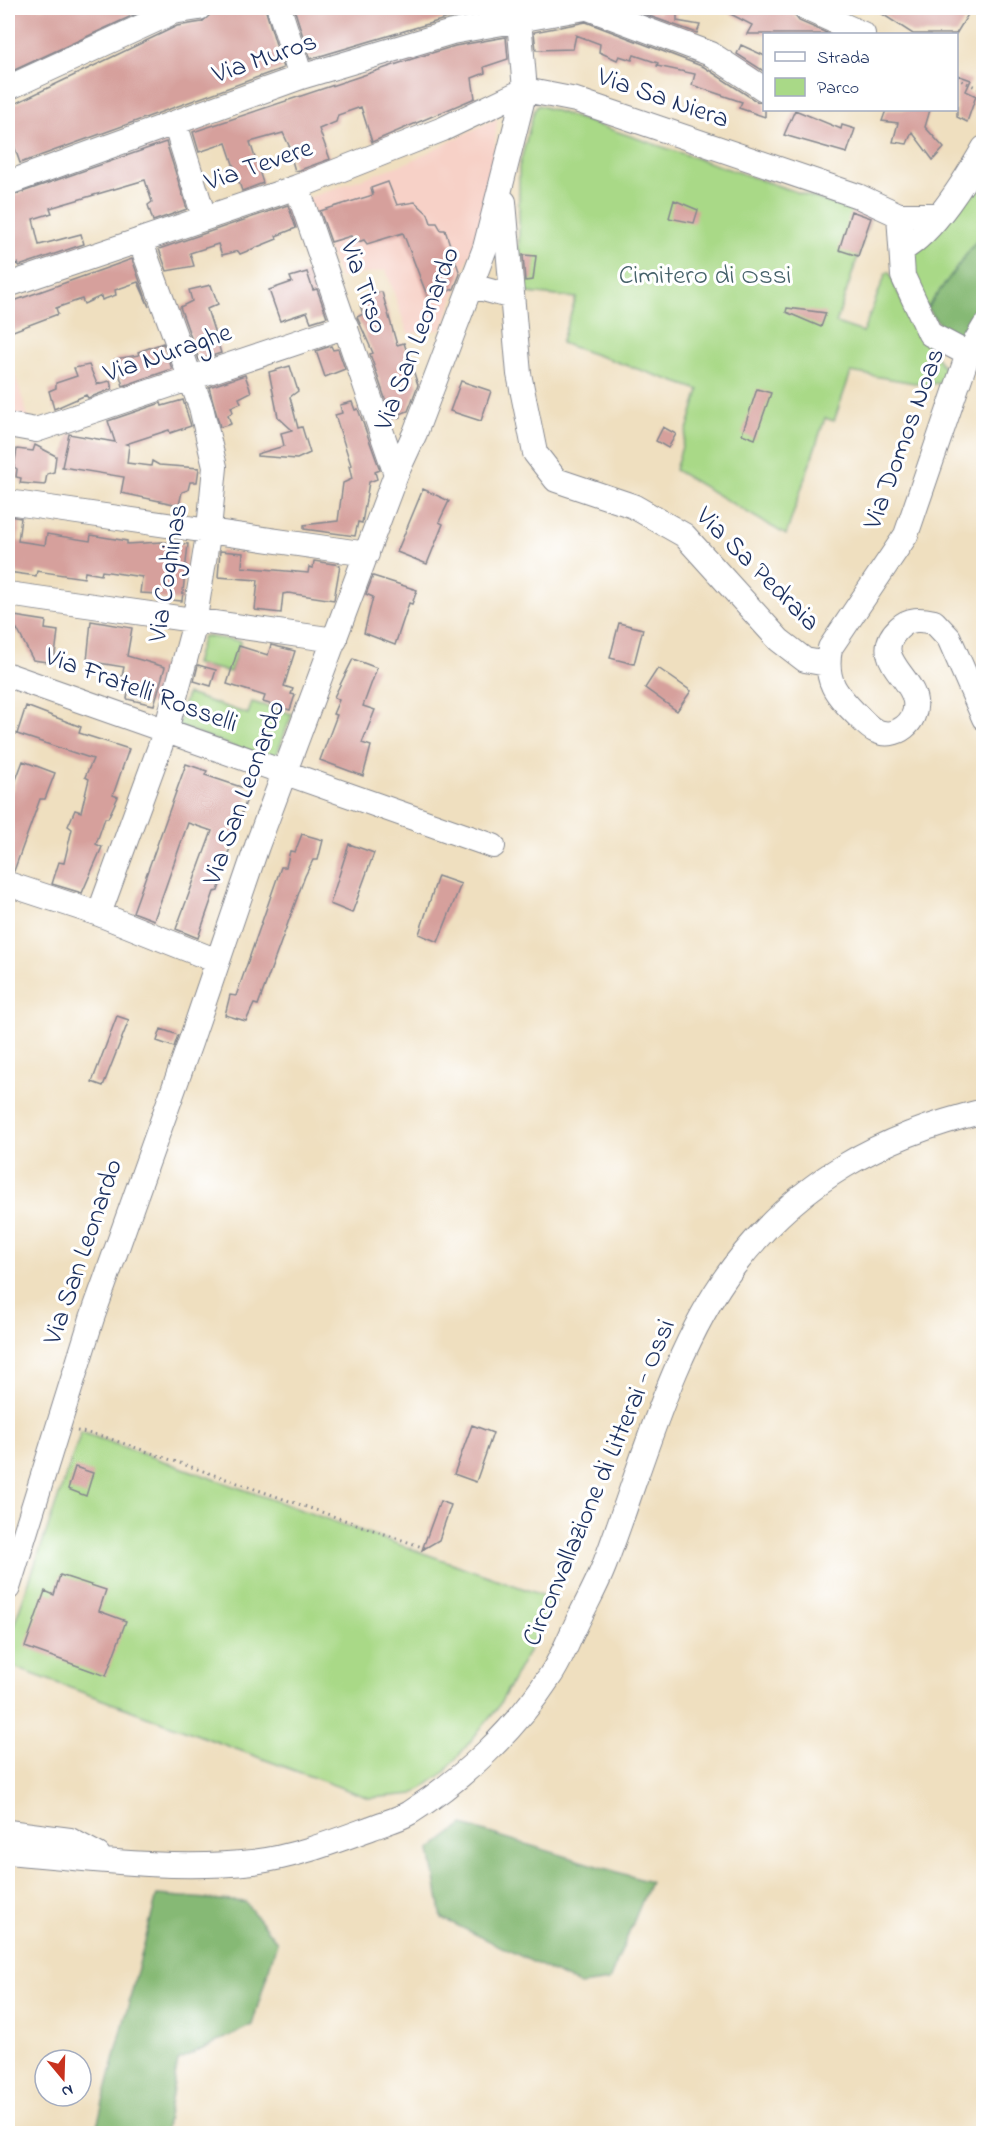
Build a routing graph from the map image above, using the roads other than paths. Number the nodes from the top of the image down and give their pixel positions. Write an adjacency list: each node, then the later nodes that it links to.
1 (199, 8): 8 (street)
2 (279, 8): 7 (street)
3 (586, 8): 5 (street, Via Muros); 9 (street, Via Muros)
4 (805, 8): 6 (street)
5 (519, 20): 7 (street, Via Muros); 10 (street, Via San Leonardo)
6 (861, 33)
7 (301, 77): 11 (street, Via Muros)
8 (8, 88)
9 (763, 88)
10 (525, 90): 14 (street, Via San Leonardo); 15 (street, Via Tevere); 16 (street, Via Sa Niera)
11 (175, 123): 13 (street, Via Muros); 18 (street)
12 (984, 148): 17 (street)
13 (8, 183)
14 (502, 185): 22 (street, Via San Leonardo); 23 (street, Via Sa Pedraia)
15 (297, 187): 18 (street, Via Tevere); 24 (street, Via Tirso)
16 (899, 215): 17 (street); 20 (street)
17 (939, 215): 20 (street)
18 (204, 217): 19 (street, Via Tevere)
19 (140, 240): 21 (street, Via Tevere); 28 (street, Via Coghinas)
20 (903, 249): 26 (street)
21 (8, 285)
22 (472, 286): 23 (street); 31 (street, Via San Leonardo)
23 (512, 297): 38 (street, Via Sa Pedraia)
24 (346, 326): 28 (street, Via Nuraghe); 31 (street, Via Tirso)
25 (984, 327): 27 (street, Via Domos Noas)
26 (930, 334): 27 (street); 29 (street)
27 (968, 354): 29 (street, Via Domos Noas)
28 (190, 377): 30 (street, Via Nuraghe); 33 (street, Via Coghinas)
29 (957, 384): 38 (street, Via Domos Noas)
30 (8, 425)
31 (396, 474): 34 (street, Via San Leonardo)
32 (8, 502): 33 (street)
33 (209, 529): 34 (street); 36 (street, Via Coghinas)
34 (368, 554): 37 (street, Via San Leonardo)
35 (8, 594): 36 (street)
36 (195, 621): 37 (street); 41 (street, Via Coghinas)
37 (335, 640): 42 (street, Via San Leonardo)
38 (827, 664): 40 (street)
39 (8, 675): 41 (street, Via Fratelli Rosselli)
40 (984, 718)
41 (166, 730): 42 (street, Via Fratelli Rosselli); 45 (street, Via Coghinas)
42 (285, 774): 43 (street, Via Fratelli Rosselli); 46 (street, Via San Leonardo)
43 (493, 846)
44 (8, 884): 45 (street)
45 (99, 914): 46 (street)
46 (217, 961): 48 (street, Via San Leonardo)
47 (984, 1111): 51 (street, Circonvallazione di Litterai - Ossi)
48 (8, 1588)
49 (8, 1832): 51 (street)
50 (8, 1852): 51 (street, Circonvallazione di Litterai - Ossi)
51 (108, 1860)

